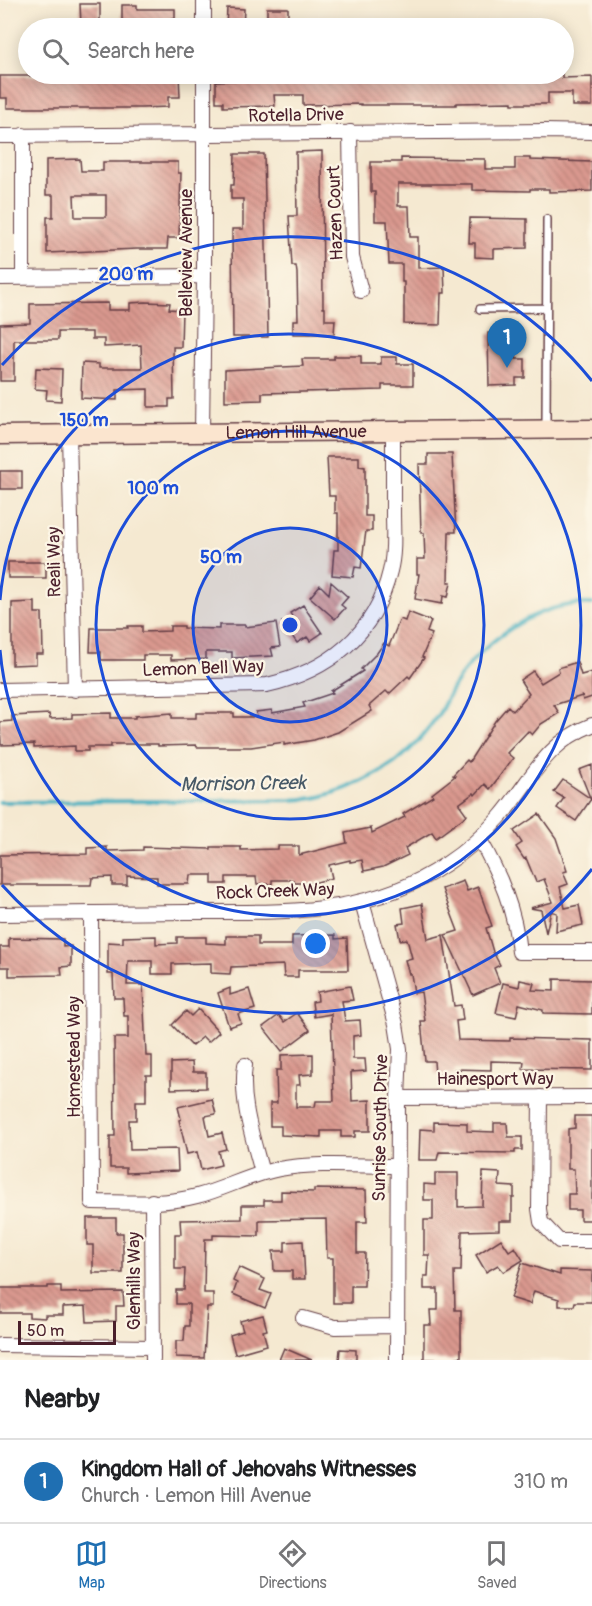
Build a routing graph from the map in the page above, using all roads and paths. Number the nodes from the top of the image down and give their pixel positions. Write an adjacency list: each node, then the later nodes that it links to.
1 (204, 0): 2 (street)
2 (204, 18)
3 (204, 84): 6 (street, Belleview Avenue)
4 (350, 132): 5 (street, Rotella Drive); 6 (street, Rotella Drive); 13 (street, Hazen Court)
5 (592, 132)
6 (204, 134): 7 (street, Rotella Drive); 10 (street, Belleview Avenue)
7 (23, 135): 8 (street, Rotella Drive); 12 (street)
8 (0, 136)
9 (547, 219): 14 (lane)
10 (204, 276): 12 (street); 19 (street, Belleview Avenue)
11 (0, 278): 12 (street)
12 (23, 278)
13 (362, 291)
14 (546, 308): 15 (lane); 18 (lane)
15 (480, 309)
16 (592, 429): 18 (street, Lemon Hill Avenue)
17 (393, 430): 18 (street, Lemon Hill Avenue); 19 (street, Lemon Hill Avenue); 23 (street, Lemon Bell Way)
18 (546, 430)
19 (202, 432): 20 (street, Lemon Hill Avenue)
20 (69, 434): 21 (street, Lemon Hill Avenue); 23 (street, Reali Way)
21 (0, 435)
22 (0, 690): 23 (street, Lemon Bell Way)
23 (75, 690)
24 (592, 725): 25 (street, Rock Creek Way)
25 (479, 838): 26 (street, Rock Creek Way); 29 (street)
26 (362, 902): 27 (street, Rock Creek Way); 33 (street, Sunrise South Drive)
27 (91, 913): 28 (street, Rock Creek Way); 36 (street, Homestead Way)
28 (0, 914)
29 (592, 952)
30 (245, 1065): 35 (street)
31 (540, 1097): 32 (street, Hainesport Way); 33 (street, Hainesport Way); 37 (street)
32 (592, 1097)
33 (398, 1098): 34 (street, Sunrise South Drive)
34 (398, 1166): 35 (street); 39 (street, Sunrise South Drive)
35 (262, 1173): 36 (street)
36 (152, 1202): 41 (street, Glenhills Way)
37 (592, 1241)
38 (303, 1318): 39 (street)
39 (398, 1326): 42 (street, Sunrise South Drive)
40 (0, 1345): 41 (street)
41 (153, 1353)
42 (398, 1360)

